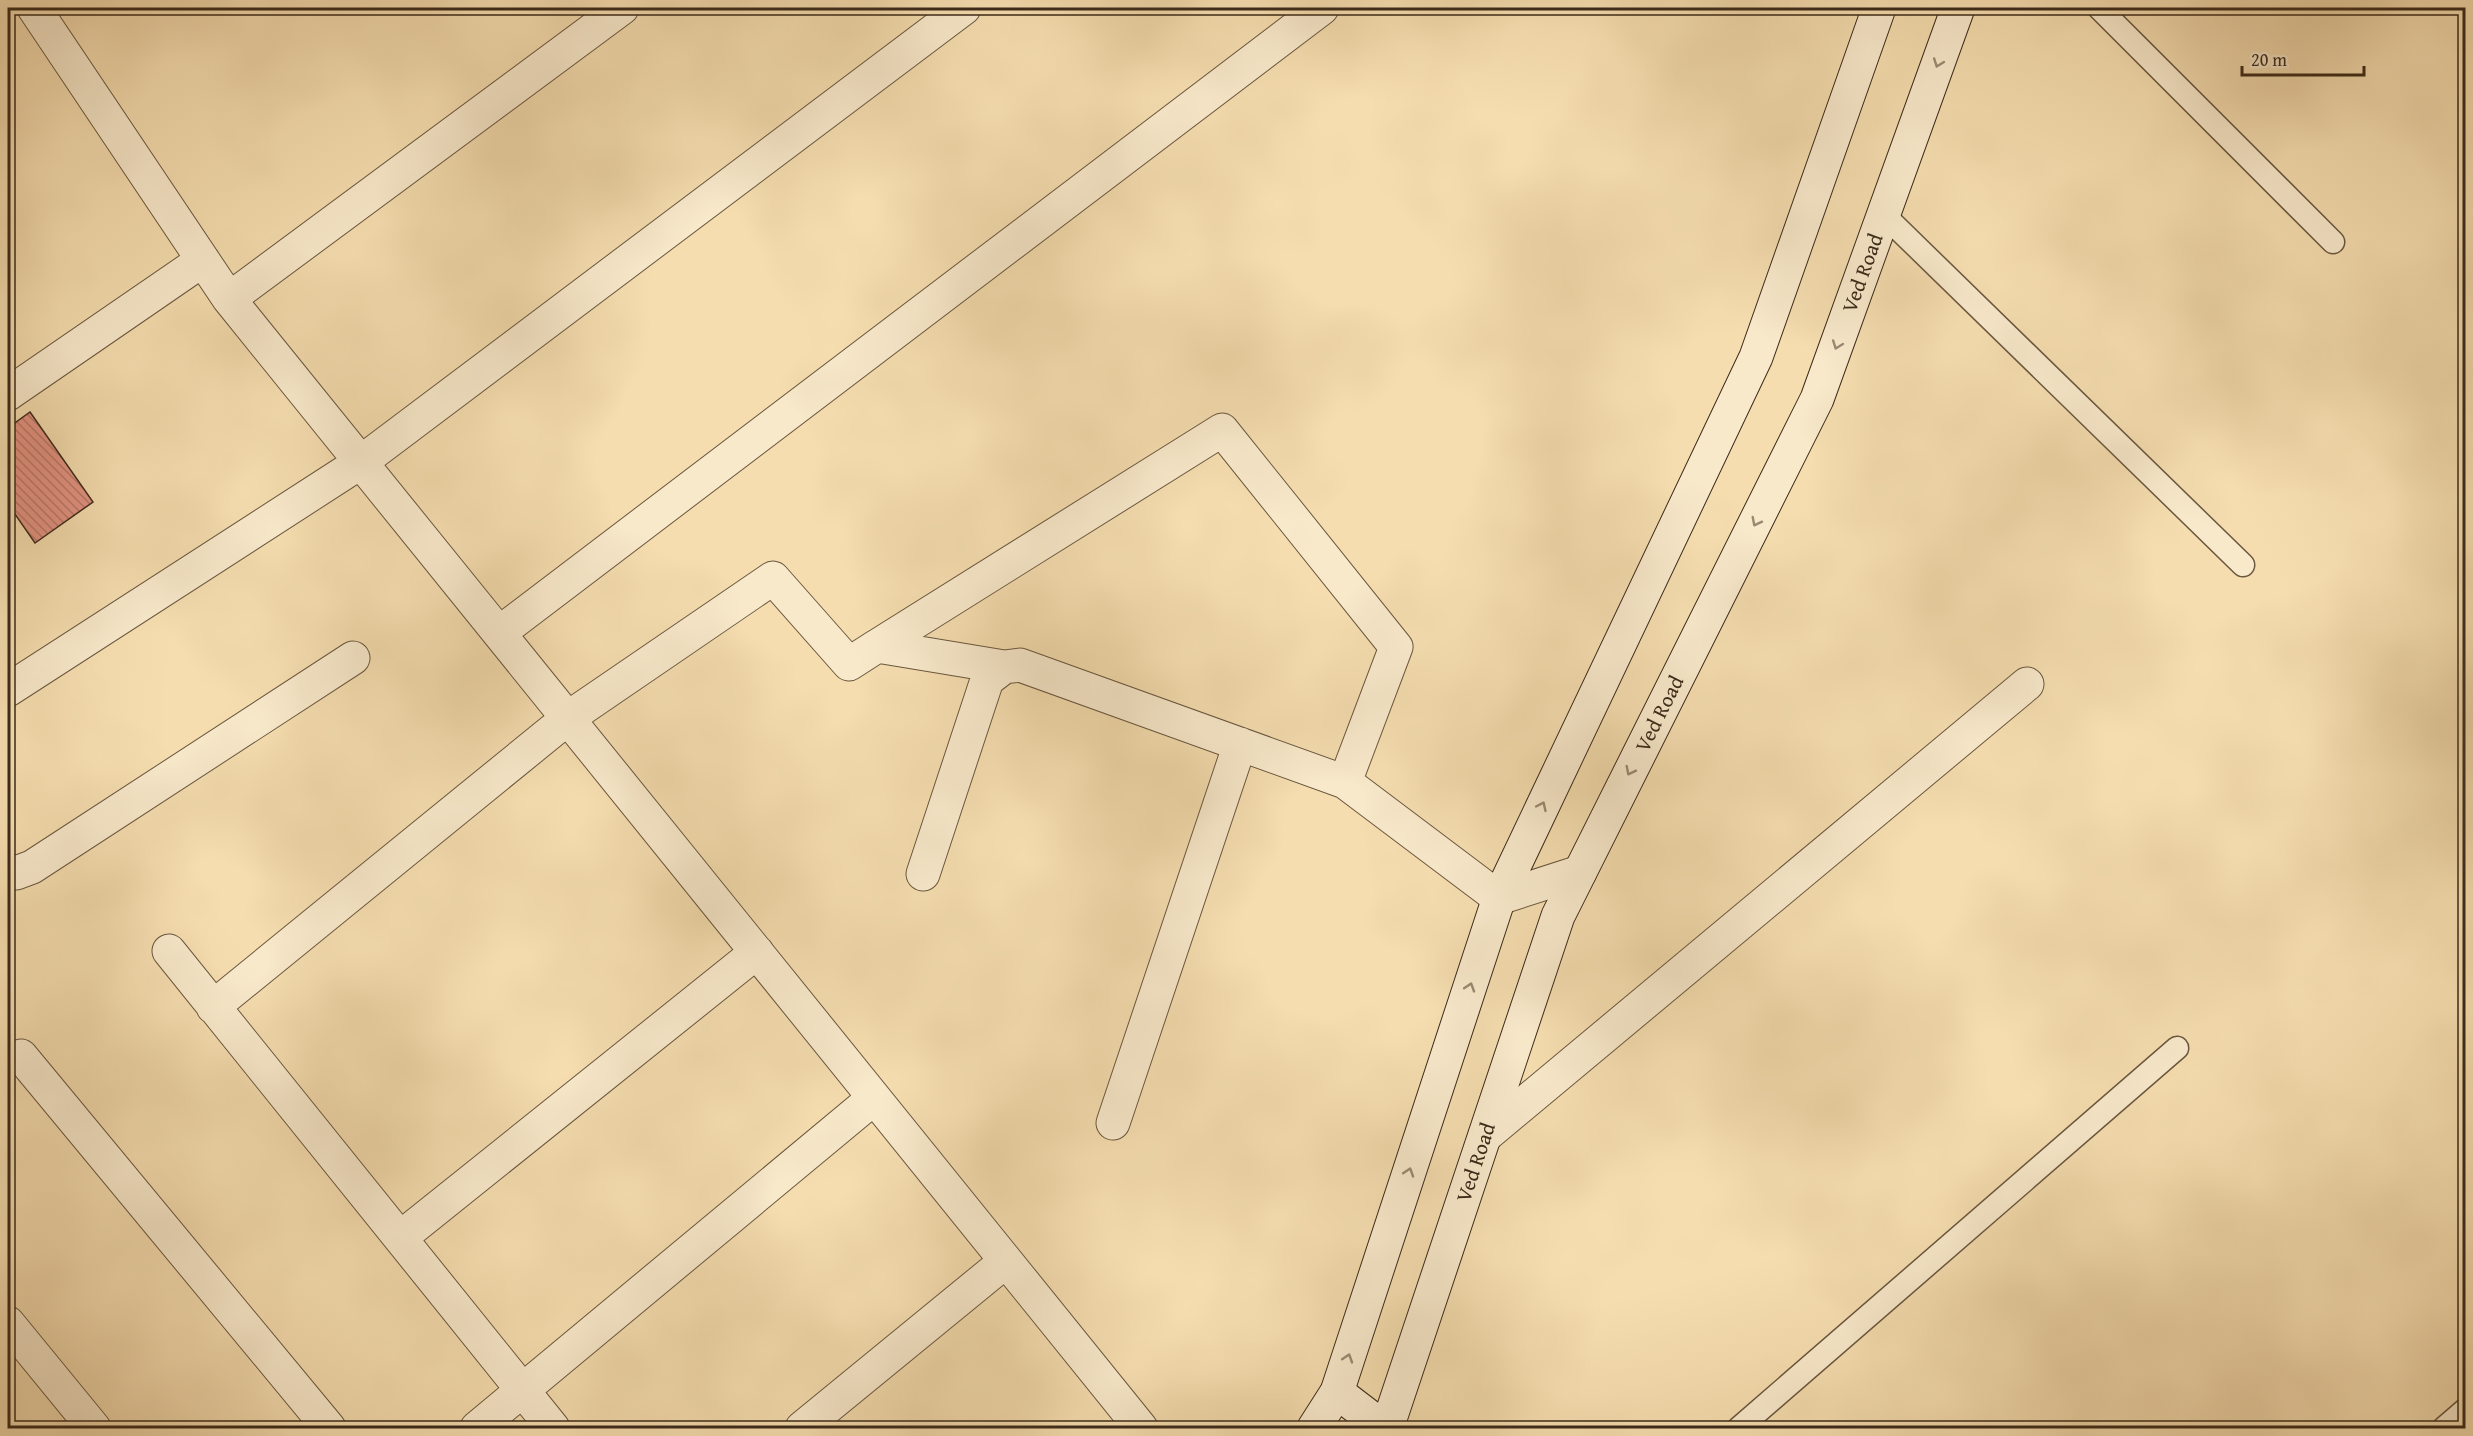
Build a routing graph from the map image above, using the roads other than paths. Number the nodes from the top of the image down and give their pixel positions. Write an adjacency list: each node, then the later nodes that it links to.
1 (33, 8): 10 (street)
2 (622, 8): 11 (street)
3 (964, 8): 13 (street)
4 (1322, 8): 15 (street)
5 (1879, 8): 27 (street, one-way to 5)
6 (1958, 8): 8 (street, Ved Road, one-way to 8)
7 (2099, 8): 9 (lane)
8 (1884, 215): 14 (lane); 25 (street, Ved Road, one-way to 25)
9 (2333, 242)
10 (203, 260): 11 (street); 12 (street)
11 (229, 299): 13 (street)
12 (8, 394)
13 (361, 462): 15 (street); 20 (street)
14 (2243, 565)
15 (500, 633): 21 (street)
16 (878, 646): 18 (street); 21 (street); 23 (street)
17 (353, 658): 24 (street)
18 (1004, 667): 22 (street); 26 (street)
19 (2027, 684): 35 (street)
20 (8, 690)
21 (568, 718): 29 (street); 30 (street)
22 (1240, 744): 23 (street); 34 (street)
23 (1345, 782): 27 (street)
24 (8, 870)
25 (1580, 872): 27 (street); 35 (street, Ved Road)
26 (923, 874)
27 (1499, 898): 40 (street, one-way to 27)
28 (169, 951): 30 (street)
29 (757, 952): 33 (street); 36 (street)
30 (213, 1007): 36 (street)
31 (2176, 1048): 50 (lane)
32 (21, 1056): 44 (street)
33 (874, 1098): 37 (street); 39 (street)
34 (1113, 1124)
35 (1485, 1136): 49 (street, Ved Road)
36 (400, 1238): 39 (street)
37 (1006, 1261): 42 (street); 47 (street)
38 (8, 1323): 43 (street)
39 (522, 1391): 45 (street); 46 (street)
40 (1337, 1392): 48 (street); 49 (street)
41 (2466, 1409): 51 (lane)
42 (1127, 1423)
43 (94, 1428)
44 (329, 1428)
45 (477, 1428)
46 (553, 1428)
47 (802, 1428)
48 (1314, 1428)
49 (1385, 1428)
50 (1739, 1428)
51 (2444, 1428)

